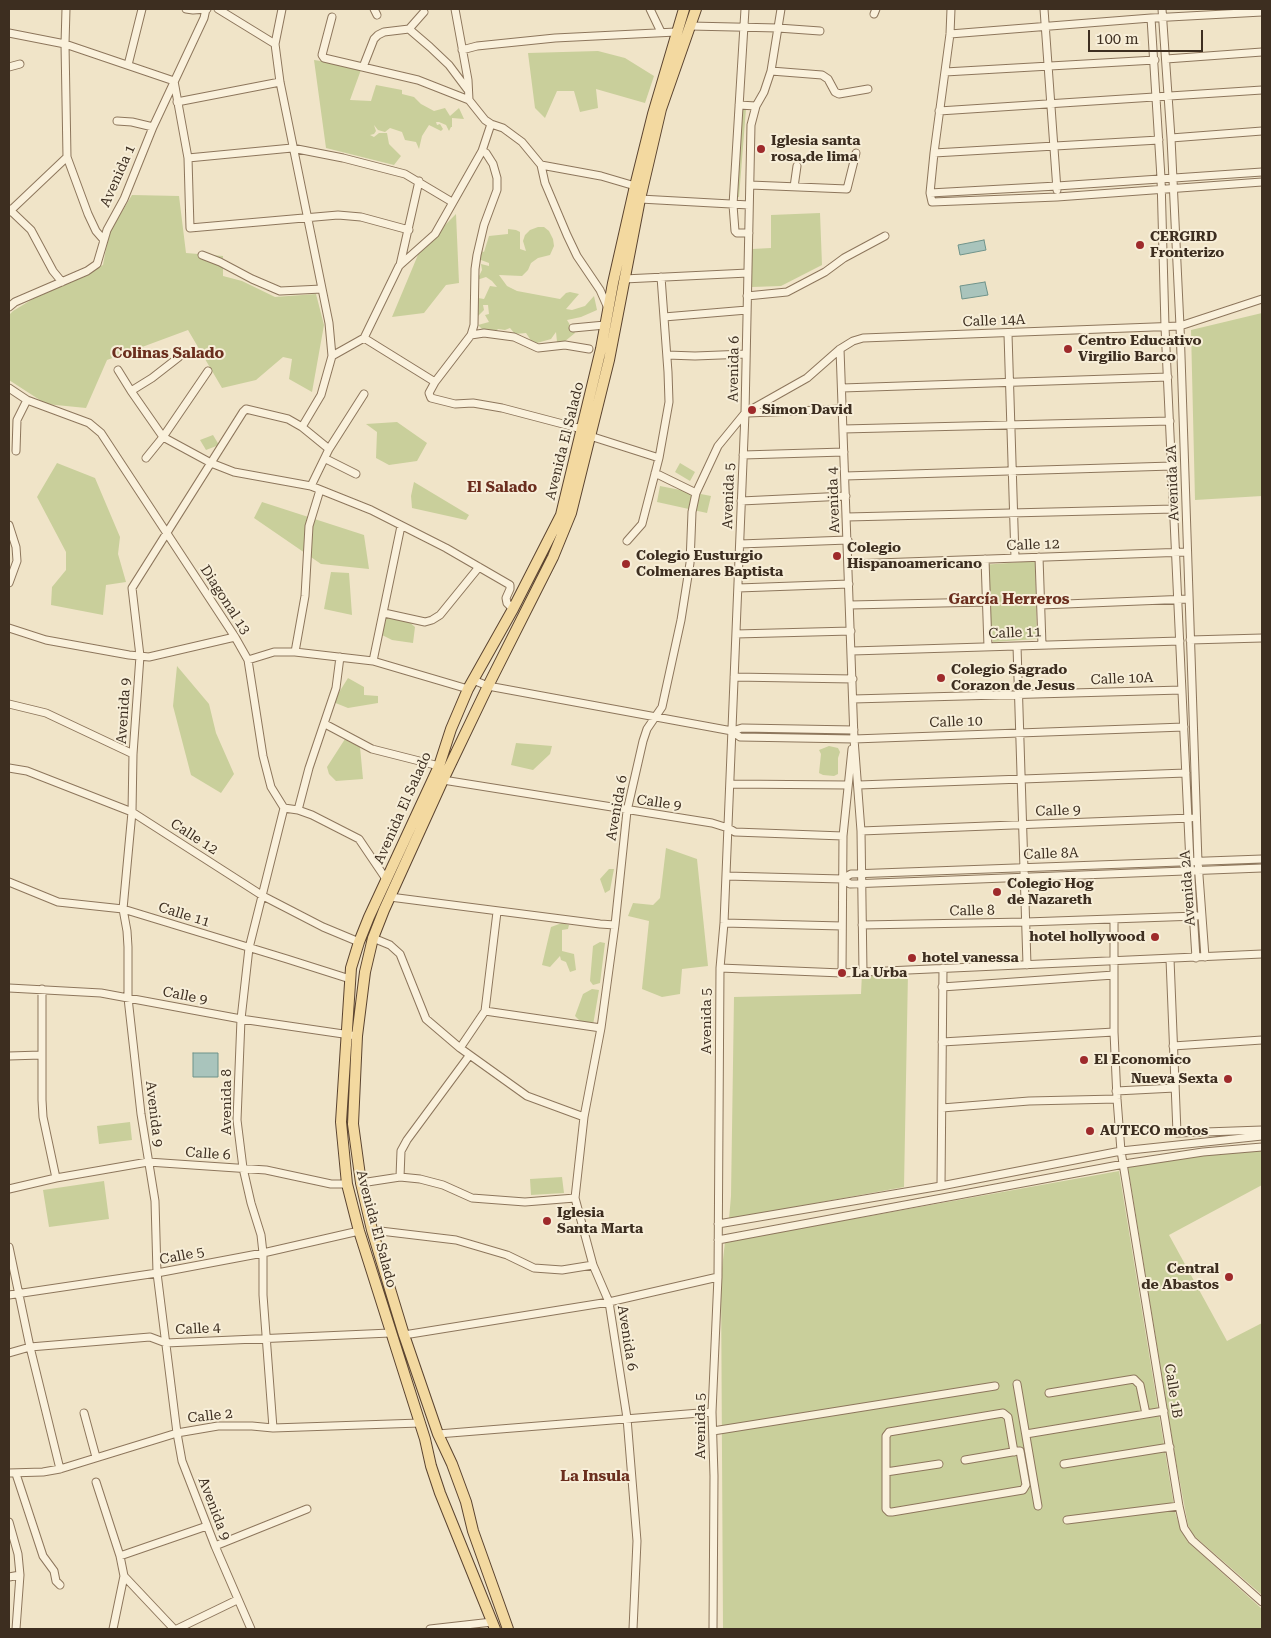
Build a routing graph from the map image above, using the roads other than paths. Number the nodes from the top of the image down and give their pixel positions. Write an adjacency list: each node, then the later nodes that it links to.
1 (66, 9): 32 (street)
2 (142, 9): 39 (street)
3 (186, 9): 4 (street)
4 (206, 9): 45 (street, Avenida 1)
5 (218, 9): 16 (street)
6 (282, 9): 33 (street)
7 (455, 9): 34 (street)
8 (650, 9): 28 (street)
9 (684, 9): 29 (main road, Avenida El Salado)
10 (696, 9): 22 (main road, Avenida El Salado)
11 (745, 9): 23 (street)
12 (781, 9): 25 (street, Avenida 6)
13 (951, 9): 31 (street)
14 (1044, 9): 24 (street)
15 (1162, 9): 20 (street, Avenida 2A)
16 (227, 12): 33 (street)
17 (424, 12): 26 (street)
18 (1262, 12): 20 (street)
19 (332, 17): 42 (street)
20 (1163, 17): 21 (street); 36 (street, Avenida 2A)
21 (1151, 18): 24 (street); 37 (street, Avenida 2A)
22 (690, 26): 23 (street); 86 (main road, Avenida El Salado)
23 (745, 27): 25 (street); 55 (street)
24 (1046, 27): 31 (street); 40 (street)
25 (778, 28): 27 (street); 43 (street, Avenida 6)
26 (409, 30): 42 (street); 47 (street)
27 (820, 31)
28 (661, 32): 29 (street); 34 (street)
29 (676, 32): 79 (main road, Avenida El Salado)
30 (9, 33): 32 (street)
31 (950, 34): 44 (street)
32 (65, 44): 39 (street); 69 (street)
33 (275, 44): 46 (street)
34 (462, 50): 47 (street)
35 (1262, 52): 36 (street)
36 (1166, 59): 51 (street, Avenida 2A)
37 (1154, 60): 40 (street); 50 (street, Avenida 2A)
38 (20, 64): 41 (street)
39 (128, 65): 45 (street)
40 (1048, 65): 44 (street); 54 (street)
41 (9, 67)
42 (363, 67): 52 (street)
43 (771, 71): 48 (street); 56 (street, Avenida 6)
44 (945, 72): 57 (street)
45 (174, 81): 53 (street); 60 (street, Avenida 1)
46 (280, 82): 53 (street); 65 (street)
47 (467, 89): 52 (street)
48 (868, 89)
49 (1262, 90): 51 (street)
50 (1157, 96): 51 (street); 54 (street); 63 (street, Avenida 2A)
51 (1168, 96): 62 (street, Avenida 2A)
52 (469, 100): 59 (street)
53 (177, 102): 70 (street)
54 (1051, 104): 57 (street); 64 (street)
55 (739, 105): 56 (street); 88 (street)
56 (756, 106): 78 (street, Avenida 6)
57 (939, 111): 68 (street)
58 (117, 121): 60 (street)
59 (491, 124): 66 (street); 71 (street)
60 (153, 127): 95 (street, Avenida 1)
61 (1262, 131): 62 (street)
62 (1171, 138): 74 (street, Avenida 2A)
63 (1159, 140): 64 (street); 75 (street, Avenida 2A)
64 (1054, 146): 68 (street); 81 (street)
65 (292, 148): 70 (street); 76 (street); 91 (street)
66 (482, 151): 87 (street); 116 (street)
67 (856, 153): 80 (street)
68 (934, 154): 84 (street)
69 (67, 157): 90 (street); 95 (street)
70 (188, 158): 91 (street)
71 (541, 165): 79 (street); 108 (street)
72 (797, 166): 80 (street)
73 (1262, 172): 74 (street)
74 (1173, 177): 75 (street); 82 (street, Avenida 2A)
75 (1161, 178): 81 (street); 83 (street, Avenida 2A)
76 (419, 181): 87 (street); 92 (street)
77 (1262, 182): 82 (street)
78 (750, 185): 80 (street); 89 (street, Avenida 6)
79 (635, 186): 108 (main road, Avenida El Salado)
80 (794, 186)
81 (1056, 186): 84 (street); 85 (street)
82 (1173, 188): 83 (street); 97 (street, Avenida 2A)
83 (1161, 189): 85 (street); 96 (street, Avenida 2A)
84 (930, 193): 85 (street)
85 (1057, 197)
86 (640, 199): 88 (street); 102 (main road, Avenida El Salado)
87 (452, 202): 99 (street)
88 (733, 205): 89 (street); 93 (street)
89 (749, 205): 93 (street, Avenida 6)
90 (9, 211): 103 (street)
91 (307, 219): 92 (street); 104 (street)
92 (408, 230): 99 (street)
93 (749, 233): 100 (street, Avenida 6)
94 (885, 236): 105 (street)
95 (104, 240): 103 (street, Avenida 1)
96 (1163, 252): 97 (street); 113 (street, Avenida 2A)
97 (1176, 252): 112 (street, Avenida 2A)
98 (202, 255): 104 (street)
99 (400, 266): 117 (street)
100 (748, 274): 101 (street); 105 (street, Avenida 6)
101 (661, 277): 102 (street); 110 (street)
102 (624, 279): 141 (main road, Avenida El Salado)
103 (62, 282): 107 (street, Avenida 1)
104 (322, 289): 122 (street)
105 (748, 296): 109 (street, Avenida 6)
106 (1262, 299): 112 (street, Calle 14A)
107 (9, 307)
108 (608, 308): 111 (main road, Avenida El Salado)
109 (747, 310): 110 (street); 120 (street, Avenida 6)
110 (664, 317): 121 (street)
111 (605, 325): 114 (street); 139 (main road, Avenida El Salado)
112 (1180, 326): 113 (street, Calle 14A); 171 (street, Avenida 2A)
113 (1166, 327): 115 (street, Calle 14A); 126 (street, Avenida 2A)
114 (573, 328)
115 (1008, 334): 119 (street, Calle 14A); 128 (street)
116 (471, 335): 118 (street); 127 (street)
117 (364, 338): 122 (street); 127 (street)
118 (589, 349)
119 (840, 349): 130 (street, Avenida 4); 135 (street, Calle 14A)
120 (746, 354): 121 (street); 135 (street, Avenida 6)
121 (667, 355): 149 (street)
122 (332, 356): 138 (street)
123 (179, 357): 131 (street)
124 (118, 370): 131 (street)
125 (208, 371): 142 (street)
126 (1168, 377): 128 (street); 136 (street, Avenida 2A)
127 (435, 382): 139 (street)
128 (1010, 382): 130 (street); 137 (street)
129 (9, 388): 133 (street)
130 (842, 388): 134 (street, Avenida 4)
131 (130, 391): 142 (street)
132 (364, 394): 143 (street)
133 (27, 400): 144 (street); 166 (street, Diagonal 13)
134 (843, 408): 135 (street); 140 (street, Avenida 4)
135 (745, 413): 146 (street, Avenida 5); 158 (street, Avenida 6)
136 (1170, 421): 137 (street); 151 (street, Avenida 2A)
137 (1011, 425): 140 (street); 152 (street)
138 (302, 427): 143 (street); 150 (street)
139 (582, 429): 186 (main road, Avenida El Salado)
140 (844, 429): 145 (street, Avenida 4)
141 (590, 436): 149 (street); 207 (main road, Avenida El Salado)
142 (163, 437): 147 (street); 150 (street)
143 (329, 449): 148 (street)
144 (16, 451)
145 (844, 452): 146 (street); 155 (street, Avenida 4)
146 (743, 455): 160 (street, Avenida 5)
147 (146, 458)
148 (326, 458): 154 (street); 156 (street)
149 (659, 458): 153 (street)
150 (211, 463): 156 (street); 166 (street)
151 (1172, 466): 152 (street); 161 (street, Avenida 2A)
152 (1012, 471): 155 (street); 162 (street)
153 (655, 473): 158 (street); 167 (street)
154 (356, 474)
155 (845, 476): 159 (street, Avenida 4)
156 (311, 486): 157 (street)
157 (320, 490): 165 (street); 199 (street)
158 (696, 493): 213 (street, Avenida 6)
159 (846, 496): 160 (street); 163 (street, Avenida 4)
160 (742, 500): 169 (street, Avenida 5)
161 (1174, 510): 162 (street); 172 (street, Avenida 2A)
162 (1014, 513): 163 (street); 174 (street)
163 (847, 517): 168 (street, Avenida 4)
164 (9, 525): 170 (street)
165 (402, 526): 177 (street); 187 (street)
166 (167, 533): 191 (street, Diagonal 13); 200 (street, Avenida 9)
167 (627, 540)
168 (848, 540): 169 (street); 176 (street, Avenida 4)
169 (740, 544): 180 (street, Avenida 5)
170 (12, 547): 178 (street)
171 (1187, 552): 172 (street, Calle 12); 182 (street, Avenida 2A)
172 (1176, 553): 173 (street, Calle 12); 181 (street, Avenida 2A)
173 (1039, 557): 174 (street, Calle 12); 185 (street)
174 (1015, 558): 175 (street, Calle 12)
175 (985, 559): 176 (street, Calle 12); 183 (street)
176 (848, 564): 179 (street, Avenida 4)
177 (479, 567): 186 (street); 187 (street)
178 (9, 584)
179 (849, 584): 180 (street); 184 (street, Avenida 4)
180 (738, 588): 190 (street, Avenida 5)
181 (1178, 599): 182 (street); 185 (street); 194 (street, Avenida 2A)
182 (1189, 599): 193 (street, Avenida 2A)
183 (987, 602): 184 (street); 197 (street)
184 (850, 605): 189 (street, Avenida 4)
185 (1041, 605): 195 (street)
186 (513, 609): 206 (main road, Avenida El Salado)
187 (384, 613): 203 (street)
188 (9, 628): 200 (street)
189 (851, 631): 190 (street); 198 (street, Avenida 4)
190 (736, 634): 204 (street, Avenida 5)
191 (236, 637): 200 (street); 202 (street, Diagonal 13)
192 (1262, 638): 193 (street)
193 (1190, 640): 234 (street, Avenida 2A)
194 (1180, 641): 195 (street, Calle 11); 209 (street, Avenida 2A)
195 (1042, 645): 196 (street, Calle 11)
196 (1017, 646): 197 (street, Calle 11); 210 (street)
197 (988, 647): 198 (street, Calle 11)
198 (852, 651): 205 (street, Avenida 4)
199 (295, 652): 201 (street); 202 (street)
200 (140, 656): 220 (street, Avenida 9)
201 (340, 657): 203 (street); 214 (street)
202 (248, 660): 229 (street, Diagonal 13)
203 (373, 661): 208 (street)
204 (734, 677): 205 (street); 217 (street, Avenida 5)
205 (853, 679): 211 (street, Avenida 4)
206 (473, 680): 207 (street, Calle 10); 208 (main road, Avenida El Salado)
207 (488, 686): 213 (street, Calle 10); 225 (main road, Avenida El Salado)
208 (468, 689): 221 (main road, Avenida El Salado)
209 (1182, 690): 210 (street, Calle 10A); 215 (street, Avenida 2A)
210 (1018, 694): 211 (street, Calle 10A); 218 (street)
211 (853, 699): 216 (street, Avenida 4)
212 (9, 704): 220 (street)
213 (654, 718): 217 (street, Calle 10); 231 (street, Avenida 6)
214 (325, 724): 221 (street); 230 (street)
215 (1184, 727): 218 (street, Calle 10); 223 (street, Avenida 2A)
216 (854, 730): 217 (street, Calle 10); 219 (street, Avenida 4)
217 (732, 731): 219 (street, Calle 10); 226 (street, Avenida 5)
218 (1020, 732): 219 (street, Calle 10); 224 (street)
219 (854, 739): 227 (street, Avenida 4); 228 (street, Avenida 4)
220 (133, 754): 232 (street, Avenida 9)
221 (439, 766): 249 (main road, Avenida El Salado)
222 (9, 768): 232 (street, Calle 12)
223 (1186, 773): 224 (street); 233 (street, Avenida 2A)
224 (1021, 779): 228 (street); 235 (street)
225 (443, 780): 231 (street, Calle 9); 254 (main road, Avenida El Salado)
226 (730, 784): 227 (street); 236 (street, Avenida 5)
227 (847, 785): 238 (street, Avenida 4)
228 (859, 785): 237 (street, Avenida 4)
229 (284, 808): 230 (street); 253 (street, Avenida 8)
230 (298, 810): 249 (street)
231 (627, 811): 236 (street, Calle 9); 262 (street, Avenida 6)
232 (132, 812): 253 (street, Calle 12); 255 (street, Avenida 9)
233 (1188, 818): 234 (street, Calle 9); 235 (street, Calle 9); 241 (street, Avenida 2A)
234 (1197, 818): 240 (street, Avenida 2A)
235 (1022, 824): 237 (street, Calle 9); 242 (street)
236 (728, 828): 238 (street, Calle 9); 247 (street, Avenida 5)
237 (861, 831): 246 (street, Avenida 4)
238 (843, 836): 250 (street, Avenida 4)
239 (1262, 859): 240 (street, Calle 8A)
240 (1198, 862): 241 (street, Calle 8A); 244 (street, Avenida 2A)
241 (1190, 863): 242 (street, Calle 8A); 245 (street, Avenida 2A)
242 (1024, 867): 246 (street, Calle 8A); 248 (street)
243 (1262, 868): 244 (street, Calle 8A)
244 (1199, 871): 245 (street, Calle 8A); 258 (street, Avenida 2A)
245 (1191, 872): 248 (street, Calle 8A); 257 (street, Avenida 2A)
246 (862, 873): 250 (street, Calle 8A); 252 (street, Avenida 4)
247 (726, 876): 250 (street, Calle 8A); 261 (street, Avenida 5)
248 (1024, 876): 252 (street, Calle 8A); 260 (street)
249 (386, 879): 266 (main road, Avenida El Salado)
250 (842, 879): 252 (street, Calle 8A); 264 (street, Avenida 4)
251 (9, 882): 255 (street, Calle 11)
252 (862, 883): 263 (street, Avenida 4)
253 (262, 896): 266 (street, Calle 12); 267 (street, Avenida 8)
254 (390, 897): 256 (street); 265 (main road, Avenida El Salado)
255 (123, 909): 267 (street, Calle 11); 283 (street, Avenida 9)
256 (497, 912): 262 (street); 284 (street)
257 (1193, 916): 258 (street, Calle 8); 259 (street, Calle 8); 270 (street, Avenida 2A)
258 (1202, 916): 269 (street, Avenida 2A)
259 (1114, 919): 260 (street, Calle 8); 272 (street, Calle 1B)
260 (1026, 922): 263 (street, Calle 8); 273 (street)
261 (724, 923): 264 (street); 274 (street, Avenida 5)
262 (615, 925): 286 (street, Avenida 6)
263 (862, 925): 276 (street, Avenida 4)
264 (842, 926): 277 (street, Avenida 4)
265 (373, 938): 288 (main road, Avenida El Salado); 292 (street)
266 (359, 942): 279 (main road, Avenida El Salado)
267 (249, 948): 279 (street, Calle 11); 285 (street, Avenida 8)
268 (1262, 954): 269 (street)
269 (1205, 957): 270 (street)
270 (1196, 958): 271 (street)
271 (1170, 959): 272 (street); 291 (street)
272 (1114, 961): 273 (street); 278 (street, Calle 1B)
273 (1027, 965): 275 (street)
274 (720, 968): 277 (street); 314 (street, Avenida 5)
275 (943, 968): 276 (street); 280 (street)
276 (863, 972): 277 (street)
277 (842, 973)
278 (1114, 975): 280 (street); 287 (street, Calle 1B)
279 (350, 979): 288 (main road, Avenida El Salado)
280 (942, 987): 290 (street)
281 (9, 988): 282 (street, Calle 9)
282 (42, 990): 283 (street, Calle 9); 293 (street)
283 (128, 998): 285 (street, Calle 9); 304 (street, Avenida 9)
284 (485, 1011): 286 (street); 292 (street)
285 (241, 1019): 288 (street, Calle 9); 306 (street, Avenida 8)
286 (601, 1028): 299 (street, Avenida 6)
287 (1114, 1032): 290 (street); 297 (street, Calle 1B)
288 (352, 1035): 309 (main road, Avenida El Salado); 310 (main road, Avenida El Salado)
289 (1262, 1040): 291 (street)
290 (942, 1042): 298 (street)
291 (1173, 1046): 296 (street)
292 (460, 1048): 295 (street)
293 (41, 1054): 294 (street); 308 (street)
294 (9, 1056)
295 (469, 1056): 299 (street); 307 (street)
296 (1175, 1088): 297 (street); 300 (street)
297 (1117, 1095): 298 (street); 303 (street, Calle 1B)
298 (942, 1108): 311 (street)
299 (584, 1117): 313 (street, Avenida 6)
300 (1262, 1130)
301 (1262, 1136): 303 (street)
302 (1262, 1147): 305 (street)
303 (1122, 1151): 305 (street, Calle 1B); 311 (street)
304 (148, 1162): 306 (street, Calle 6); 308 (street, Calle 6); 321 (street, Avenida 9)
305 (1124, 1164): 317 (street); 335 (street, Calle 1B)
306 (243, 1168): 310 (street, Calle 6); 319 (street, Avenida 8)
307 (400, 1177): 309 (street); 313 (street)
308 (56, 1178): 312 (street, Calle 6)
309 (361, 1183): 315 (main road, Avenida El Salado)
310 (348, 1184): 316 (main road, Avenida El Salado)
311 (941, 1186): 314 (street)
312 (9, 1189)
313 (575, 1198): 320 (street, Avenida 6)
314 (718, 1224): 317 (street, Avenida 5)
315 (372, 1230): 320 (street); 327 (main road, Avenida El Salado)
316 (359, 1231): 319 (street, Calle 5); 326 (main road, Avenida El Salado)
317 (718, 1240): 322 (street, Avenida 5)
318 (9, 1248): 323 (street)
319 (263, 1253): 321 (street, Calle 5); 328 (street, Avenida 8)
320 (593, 1265): 325 (street, Avenida 6)
321 (158, 1273): 323 (street, Calle 5); 329 (street, Avenida 9)
322 (718, 1277): 325 (street); 336 (street, Avenida 5)
323 (19, 1294): 324 (street, Calle 5); 330 (street)
324 (9, 1295)
325 (609, 1302): 327 (street); 339 (street, Avenida 6)
326 (390, 1333): 328 (street, Calle 4); 340 (main road, Avenida El Salado)
327 (404, 1335): 344 (main road, Avenida El Salado)
328 (266, 1338): 329 (street, Calle 4); 341 (street, Avenida 8)
329 (166, 1343): 330 (street, Calle 4); 343 (street, Avenida 9)
330 (30, 1347): 331 (street, Calle 4); 353 (street)
331 (9, 1353)
332 (1017, 1384): 345 (street)
333 (995, 1386): 342 (street)
334 (1049, 1393): 338 (street)
335 (1164, 1411): 338 (street); 346 (street, Calle 1B)
336 (712, 1412): 339 (street); 342 (street, Avenida 5)
337 (84, 1413): 349 (street)
338 (1146, 1414): 345 (street)
339 (627, 1418): 344 (street); 378 (street, Avenida 6)
340 (420, 1423): 341 (street, Calle 2); 371 (main road, Avenida El Salado)
341 (273, 1428): 343 (street, Calle 2)
342 (713, 1431): 379 (street, Avenida 5)
343 (177, 1433): 349 (street, Calle 2); 362 (street, Avenida 9)
344 (438, 1434): 377 (main road, Avenida El Salado)
345 (1026, 1434): 347 (street)
346 (1170, 1447): 352 (street); 358 (street, Calle 1B)
347 (1029, 1450): 348 (street); 357 (street)
348 (1017, 1451): 350 (street); 354 (street); 354 (street)
349 (96, 1457): 353 (street, Calle 2)
350 (965, 1460)
351 (939, 1464): 354 (street)
352 (1064, 1464)
353 (60, 1469): 355 (street, Calle 2)
354 (886, 1472)
355 (12, 1473): 368 (street)
356 (96, 1482): 364 (street)
357 (1038, 1506)
358 (1180, 1506): 360 (street); 370 (street, Calle 1B)
359 (307, 1509): 363 (street)
360 (1068, 1520)
361 (9, 1522): 365 (street)
362 (207, 1526): 363 (street, Avenida 9); 364 (street)
363 (215, 1546): 369 (street, Avenida 9)
364 (120, 1556): 366 (street)
365 (20, 1575): 367 (street); 372 (street)
366 (124, 1576): 373 (street); 374 (street)
367 (9, 1577)
368 (60, 1585)
369 (237, 1600): 374 (street); 375 (street, Avenida 9)
370 (1262, 1602)
371 (493, 1625): 376 (street)
372 (16, 1629)
373 (113, 1629)
374 (175, 1629)
375 (251, 1629)
376 (430, 1629)
377 (508, 1629)
378 (633, 1629)
379 (713, 1629)

